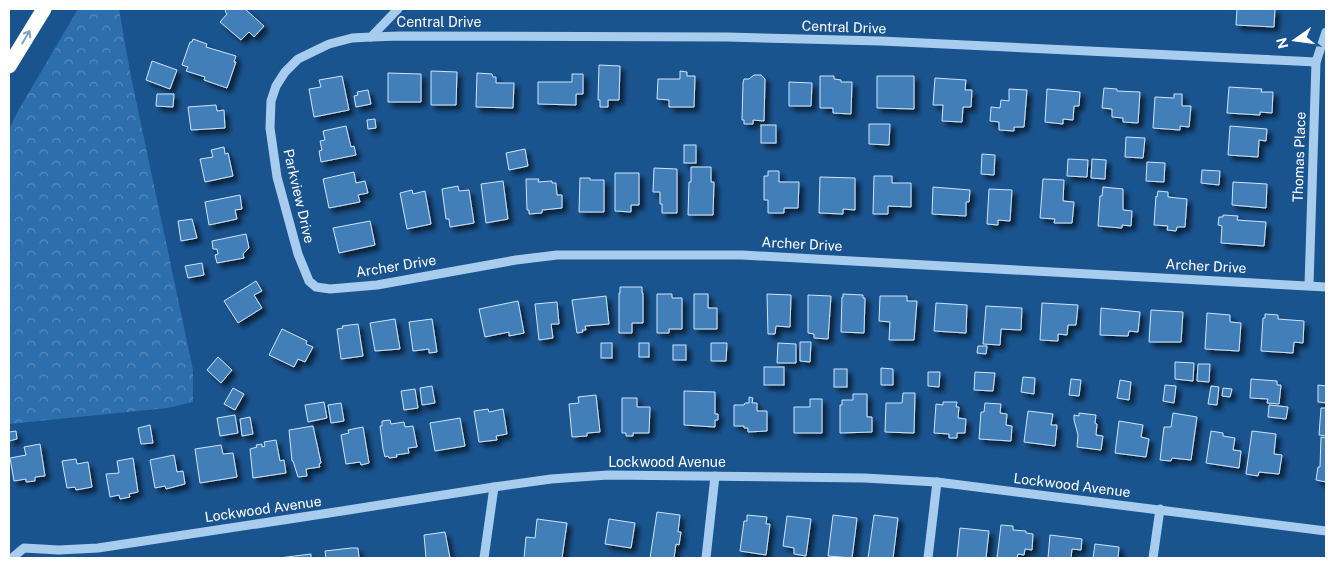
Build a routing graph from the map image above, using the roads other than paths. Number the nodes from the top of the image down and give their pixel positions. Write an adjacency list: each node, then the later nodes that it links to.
1 (44, 9): 6 (highway, one-way to 1)
2 (398, 9): 4 (street)
3 (1326, 32): 5 (street, Thomas Place)
4 (371, 37): 5 (street, Central Drive); 7 (street, Parkview Drive)
5 (1316, 62): 8 (street, Thomas Place)
6 (9, 66)
7 (298, 254): 8 (street, Archer Drive)
8 (1308, 285): 9 (street, Archer Drive)
9 (1326, 287)
10 (715, 476): 11 (street, Lockwood Avenue); 12 (street, Lockwood Avenue); 17 (street)
11 (937, 482): 13 (street, Lockwood Avenue); 18 (street)
12 (494, 487): 15 (street, Lockwood Avenue); 16 (street)
13 (1160, 509): 14 (street, Lockwood Avenue); 19 (street)
14 (1326, 531)
15 (12, 558)
16 (484, 558)
17 (706, 558)
18 (928, 558)
19 (1153, 558)

